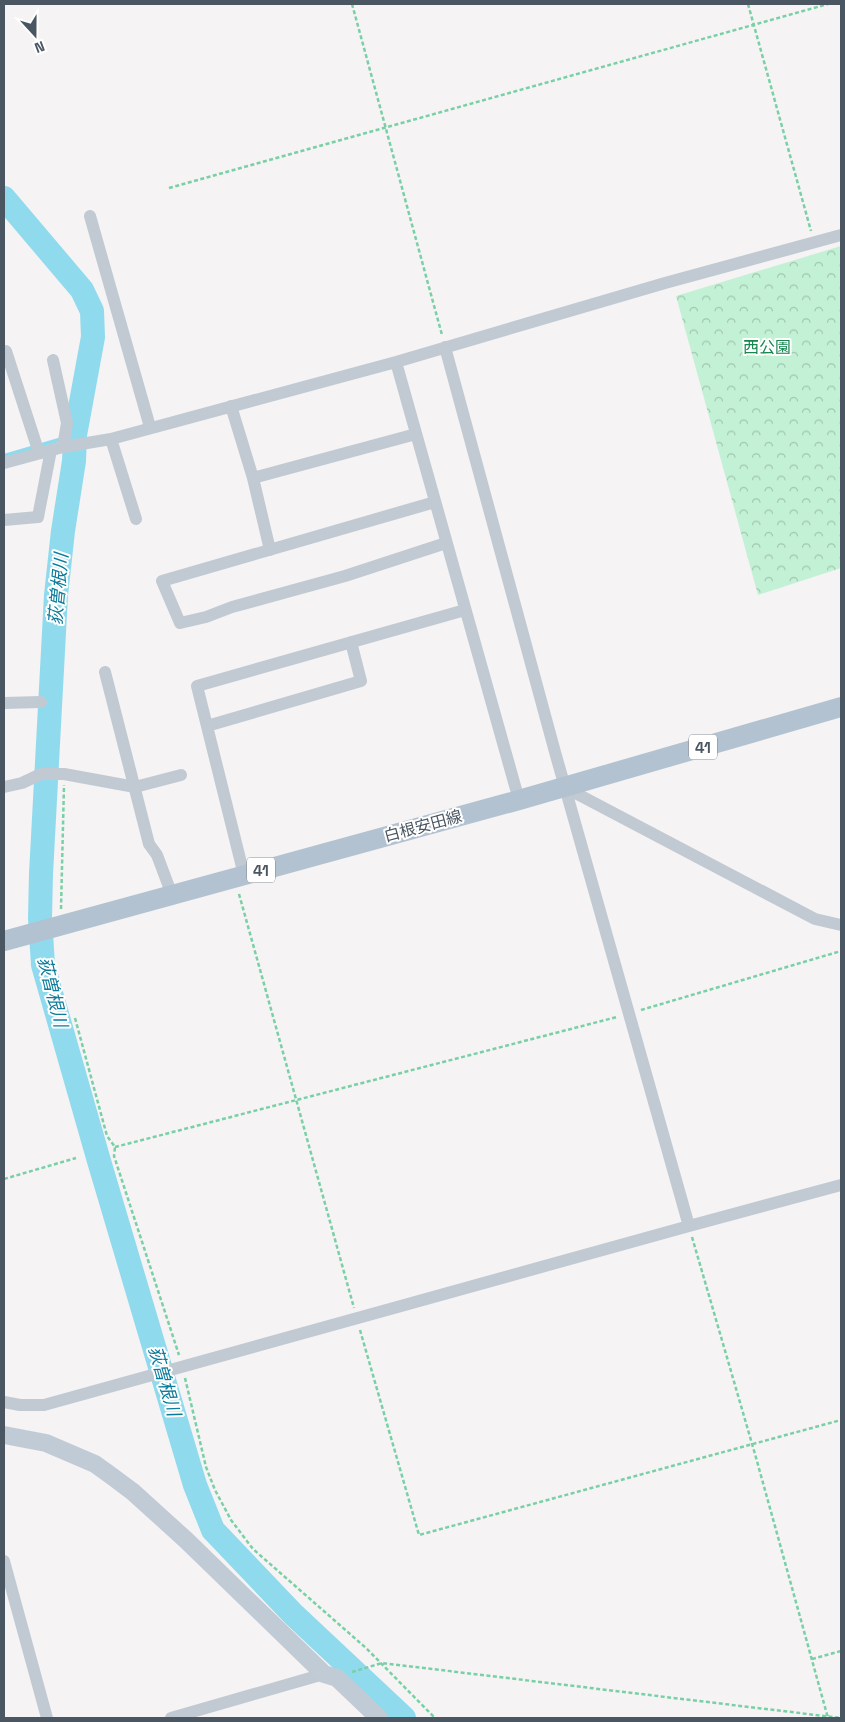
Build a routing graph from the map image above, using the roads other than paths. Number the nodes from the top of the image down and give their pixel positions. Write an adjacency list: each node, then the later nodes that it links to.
1 (90, 216): 9 (street)
2 (841, 235): 3 (street)
3 (445, 347): 6 (street); 31 (street)
4 (6, 351): 7 (street)
5 (52, 360): 12 (street)
6 (396, 362): 8 (street); 10 (street)
7 (9, 378): 13 (street)
8 (231, 406): 9 (street); 15 (street)
9 (150, 427): 11 (street)
10 (416, 434): 15 (street); 16 (street)
11 (111, 439): 12 (street); 17 (street)
12 (64, 447): 13 (street)
13 (45, 452): 14 (street); 18 (street)
14 (4, 463)
15 (253, 478): 20 (street)
16 (435, 502): 19 (street); 20 (street)
17 (136, 519)
18 (4, 520)
19 (446, 543): 20 (street); 21 (street)
20 (270, 550)
21 (465, 610): 22 (street); 32 (street)
22 (351, 642): 27 (street); 27 (street)
23 (105, 672): 30 (street)
24 (42, 702): 25 (street)
25 (4, 703)
26 (841, 707): 31 (main road, 白根安田線 / 41)
27 (207, 726): 33 (street)
28 (181, 775): 30 (street)
29 (4, 787): 30 (street)
30 (135, 787): 34 (street)
31 (564, 787): 32 (main road, 白根安田線 / 41); 35 (street); 38 (street)
32 (518, 800): 33 (main road, 白根安田線 / 41)
33 (239, 876): 34 (main road, 白根安田線 / 41)
34 (172, 895): 36 (main road, 白根安田線 / 41)
35 (841, 925)
36 (4, 942)
37 (841, 1185): 38 (street)
38 (688, 1226): 39 (street)
39 (4, 1402)
40 (4, 1435): 42 (street)
41 (4, 1561): 43 (street)
42 (324, 1674): 44 (street); 45 (street)
43 (47, 1718)
44 (171, 1718)
45 (379, 1718)

